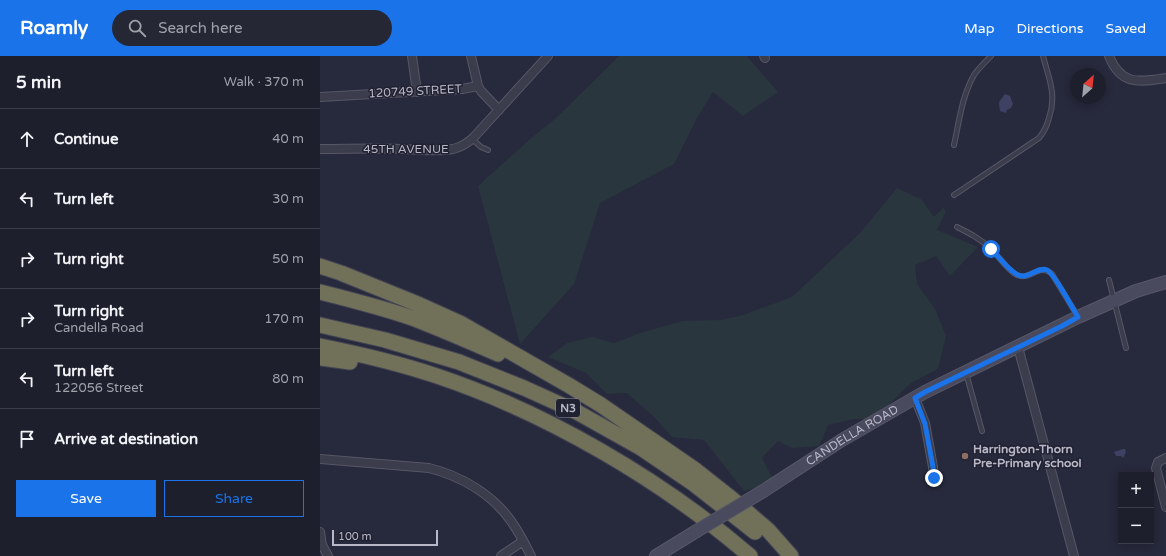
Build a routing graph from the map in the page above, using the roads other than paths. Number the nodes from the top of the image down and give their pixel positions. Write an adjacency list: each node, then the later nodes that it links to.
1 (412, 56): 9 (street)
2 (471, 56): 8 (street)
3 (548, 56): 11 (street, 45TH AVENUE)
4 (991, 56): 13 (lane)
5 (1044, 56): 16 (lane)
6 (1109, 56): 7 (street)
7 (1166, 78)
8 (478, 86): 9 (street, 120749 STREET); 11 (street, 120749 STREET)
9 (417, 92): 10 (street, 120749 STREET)
10 (320, 97)
11 (499, 110): 12 (street, 45TH AVENUE)
12 (472, 139): 14 (street, 45TH AVENUE); 15 (lane)
13 (954, 145)
14 (320, 149)
15 (488, 150)
16 (954, 195)
17 (957, 227): 23 (lane)
18 (320, 266): 32 (highway)
19 (1109, 280): 22 (lane)
20 (1166, 282): 22 (street, CANDELLA ROAD)
21 (320, 292): 32 (highway)
22 (1114, 301): 23 (street, CANDELLA ROAD); 27 (lane)
23 (1078, 317): 26 (street, CANDELLA ROAD)
24 (320, 325): 45 (highway, N3)
25 (320, 346): 31 (highway, N3)
26 (1018, 347): 29 (street, CANDELLA ROAD); 47 (street)
27 (1126, 348)
28 (320, 358): 31 (highway)
29 (966, 372): 30 (street, CANDELLA ROAD); 33 (lane)
30 (915, 398): 36 (street); 43 (street, CANDELLA ROAD, bridge)
31 (505, 403): 44 (highway, N3)
32 (601, 406): 46 (highway)
33 (982, 431)
34 (1166, 458): 37 (street)
35 (320, 459): 39 (street)
36 (934, 478)
37 (1166, 507)
38 (320, 532): 40 (street)
39 (523, 541): 41 (street); 42 (street)
40 (328, 556)
41 (501, 556)
42 (531, 556)
43 (656, 556)
44 (750, 556)
45 (782, 556)
46 (791, 556)
47 (1074, 556)

